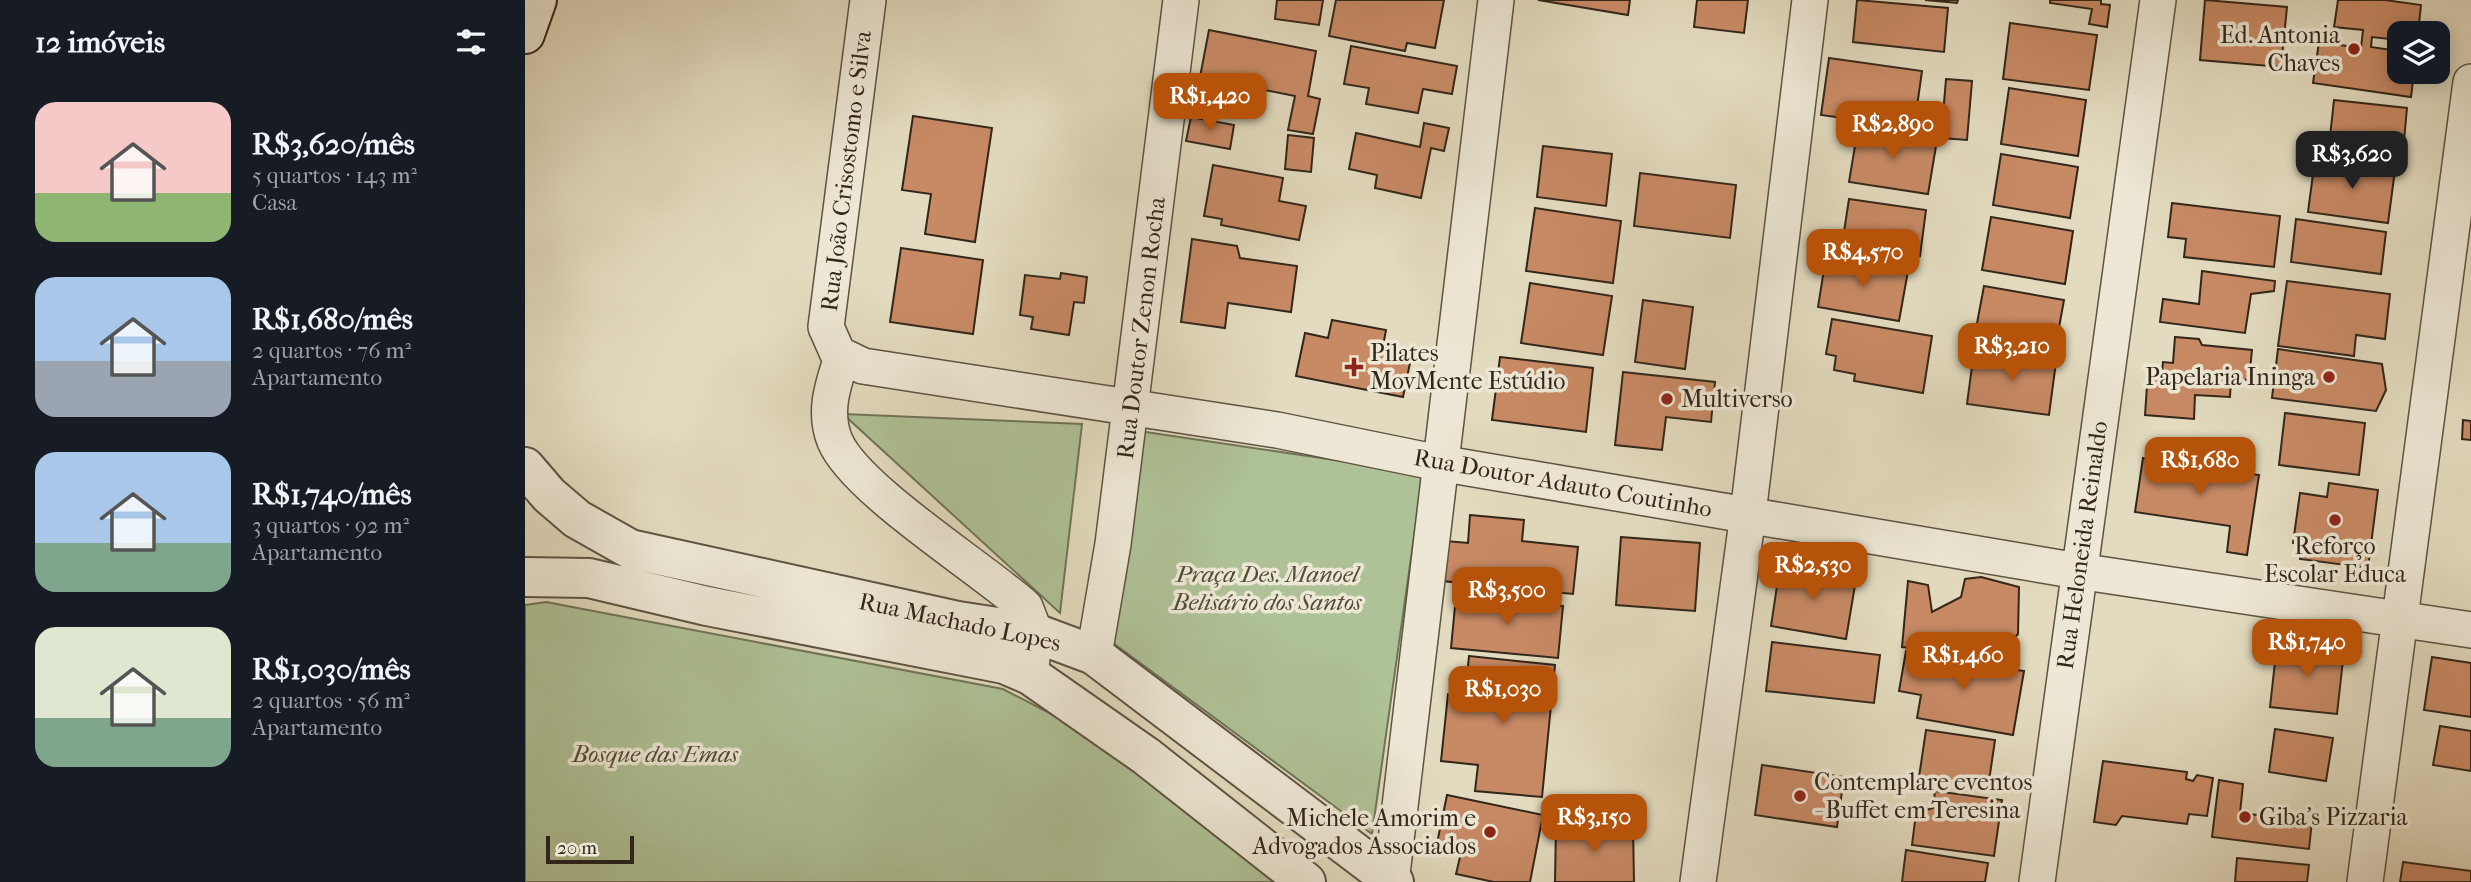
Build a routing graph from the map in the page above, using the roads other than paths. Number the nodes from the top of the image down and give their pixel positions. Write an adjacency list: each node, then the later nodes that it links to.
1 (537, 0): 7 (street)
2 (868, 0): 10 (street, Rua João Crisostomo e Silva)
3 (1181, 0): 11 (street, Rua Doutor Zenon Rocha)
4 (1496, 0): 12 (street)
5 (1810, 0): 14 (street)
6 (2158, 0): 15 (street, Rua Heloneida Reinaldo)
7 (525, 34)
8 (2471, 82): 9 (street)
9 (2466, 158): 17 (street)
10 (852, 361): 11 (street, Rua Doutor Adauto Coutinho); 19 (street)
11 (1130, 408): 12 (street, Rua Doutor Adauto Coutinho); 20 (street, Rua Doutor Zenon Rocha)
12 (1439, 463): 14 (street, Rua Doutor Adauto Coutinho); 22 (street)
13 (525, 467): 19 (street, Rua Machado Lopes)
14 (1748, 514): 15 (street, Rua Doutor Adauto Coutinho); 24 (street)
15 (2078, 571): 17 (street, Rua Doutor Adauto Coutinho); 25 (street, Rua Heloneida Reinaldo)
16 (525, 577): 21 (street, Rua Machado Lopes)
17 (2399, 618): 18 (street, Rua Doutor Adauto Coutinho); 26 (street)
18 (2471, 630)
19 (1035, 633): 20 (street, Rua Machado Lopes); 21 (street)
20 (1094, 655): 22 (street, Rua Machado Lopes)
21 (1030, 675): 23 (street, Rua Machado Lopes)
22 (1392, 881)
23 (1306, 882)
24 (1698, 882)
25 (2037, 882)
26 (2365, 882)

